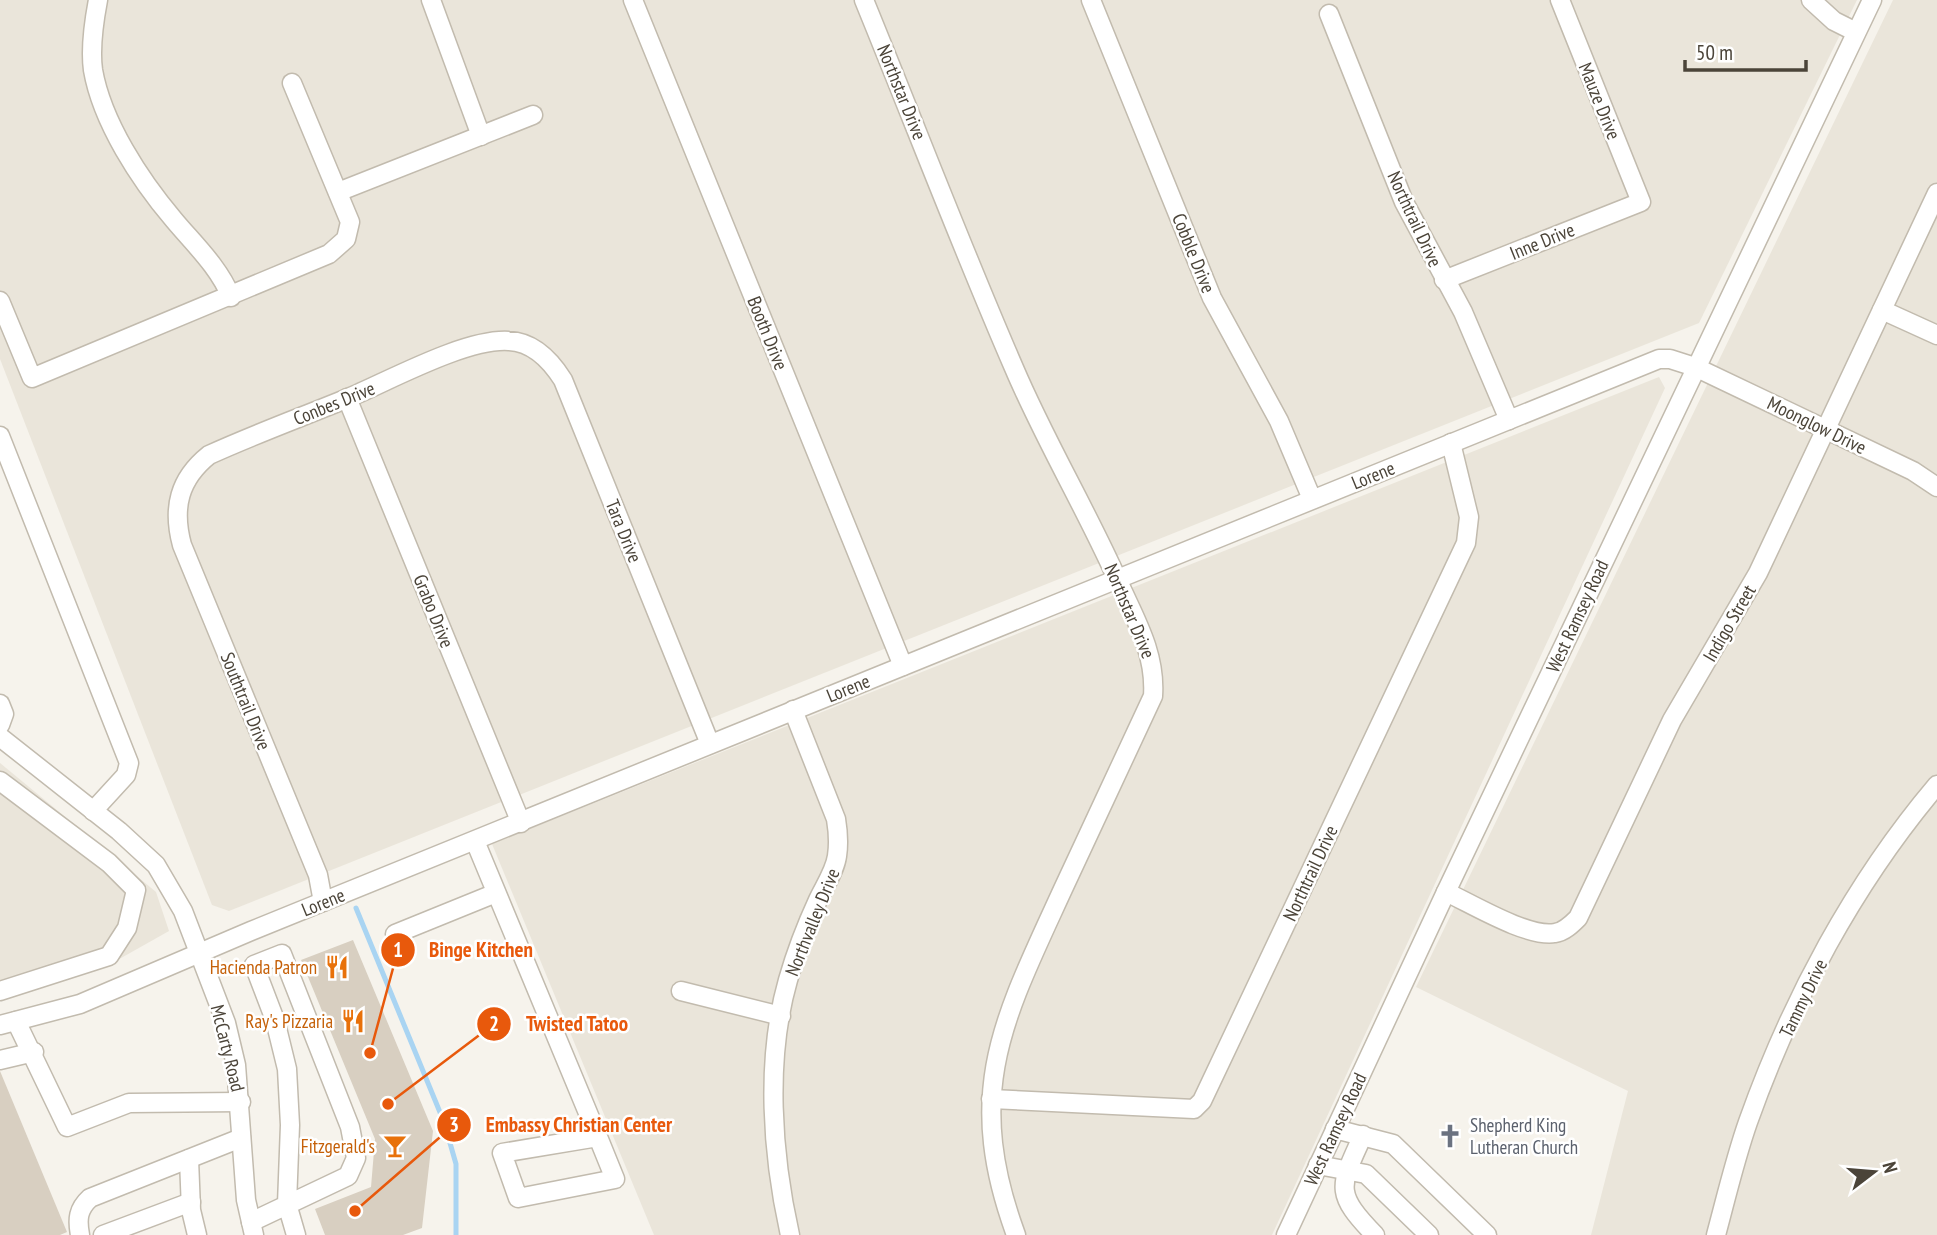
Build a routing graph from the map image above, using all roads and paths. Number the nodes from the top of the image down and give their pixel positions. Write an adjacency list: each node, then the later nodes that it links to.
1 (98, 0): 18 (street)
2 (430, 0): 13 (street)
3 (633, 0): 33 (street, Booth Drive)
4 (864, 0): 32 (street, Northstar Drive)
5 (1091, 0): 31 (street, Cobble Drive)
6 (1560, 0): 16 (street, Mauze Drive)
7 (1811, 0): 10 (street)
8 (1872, 0): 10 (street, West Ramsey Road)
9 (1329, 14): 17 (street, Northtrail Drive)
10 (1856, 32): 23 (street, West Ramsey Road)
11 (292, 83): 14 (street)
12 (533, 115): 13 (street)
13 (481, 136): 14 (street)
14 (338, 192): 18 (street)
15 (1936, 198): 20 (street, Indigo Street)
16 (1641, 202): 17 (street, Inne Drive)
17 (1444, 280): 25 (street, Northtrail Drive)
18 (231, 297): 19 (street)
19 (0, 301)
20 (1882, 310): 21 (street); 26 (street, Indigo Street)
21 (1937, 335)
22 (512, 341): 24 (street, Conbes Drive); 38 (street, Tara Drive)
23 (1695, 367): 25 (street, Lorene); 26 (street, Moonglow Drive); 46 (street, West Ramsey Road)
24 (348, 398): 30 (street, Conbes Drive); 42 (street, Grabo Drive)
25 (1509, 420): 28 (street, Lorene)
26 (1825, 429): 29 (street, Moonglow Drive); 46 (street, Indigo Street)
27 (0, 436): 41 (street)
28 (1451, 443): 31 (street, Lorene); 59 (street, Northtrail Drive)
29 (1937, 486)
30 (177, 499): 48 (street, Southtrail Drive)
31 (1312, 499): 32 (street, Lorene)
32 (1118, 580): 33 (street, Lorene); 59 (street, Northstar Drive)
33 (903, 666): 35 (street, Lorene)
34 (0, 704): 36 (street)
35 (793, 710): 38 (street, Lorene); 55 (street, Northvalley Drive)
36 (0, 725)
37 (0, 737): 41 (street, McCarty Road)
38 (710, 744): 42 (street, Lorene)
39 (0, 781): 45 (street)
40 (1937, 785): 81 (street, Tammy Drive)
41 (93, 811): 44 (street, McCarty Road)
42 (521, 823): 43 (street, Lorene)
43 (475, 841): 47 (street); 48 (street, Lorene)
44 (156, 865): 45 (street); 51 (street, McCarty Road)
45 (136, 890): 54 (street)
46 (1446, 892): 61 (street, West Ramsey Road)
47 (496, 893): 50 (street); 63 (street)
48 (323, 902): 49 (street, Lorene)
49 (251, 931): 51 (street, Lorene); 52 (street)
50 (395, 933)
51 (200, 952): 56 (street, Lorene); 60 (street, McCarty Road)
52 (264, 961): 69 (street); 69 (street)
53 (681, 990): 55 (street)
54 (0, 991)
55 (781, 1016): 75 (street, Northvalley Drive)
56 (8, 1023): 57 (street)
57 (33, 1052): 58 (street); 60 (street)
58 (0, 1060)
59 (991, 1099): 76 (street, Northstar Drive)
60 (241, 1102): 64 (street, McCarty Road)
61 (1335, 1129): 62 (street); 66 (street, West Ramsey Road)
62 (1363, 1135): 67 (street); 80 (street)
63 (598, 1136): 63 (street)
64 (241, 1138): 65 (street); 70 (street, McCarty Road)
65 (189, 1159): 68 (street); 71 (street)
66 (1318, 1166): 67 (street); 77 (street, West Ramsey Road)
67 (1346, 1172): 78 (street); 79 (street)
68 (191, 1202): 72 (street); 73 (street)
69 (287, 1204): 70 (street); 74 (street)
70 (252, 1228)
71 (80, 1235)
72 (103, 1235)
73 (197, 1235)
74 (296, 1235)
75 (790, 1235)
76 (1016, 1235)
77 (1286, 1235)
78 (1375, 1235)
79 (1429, 1235)
80 (1487, 1235)
81 (1716, 1235)

